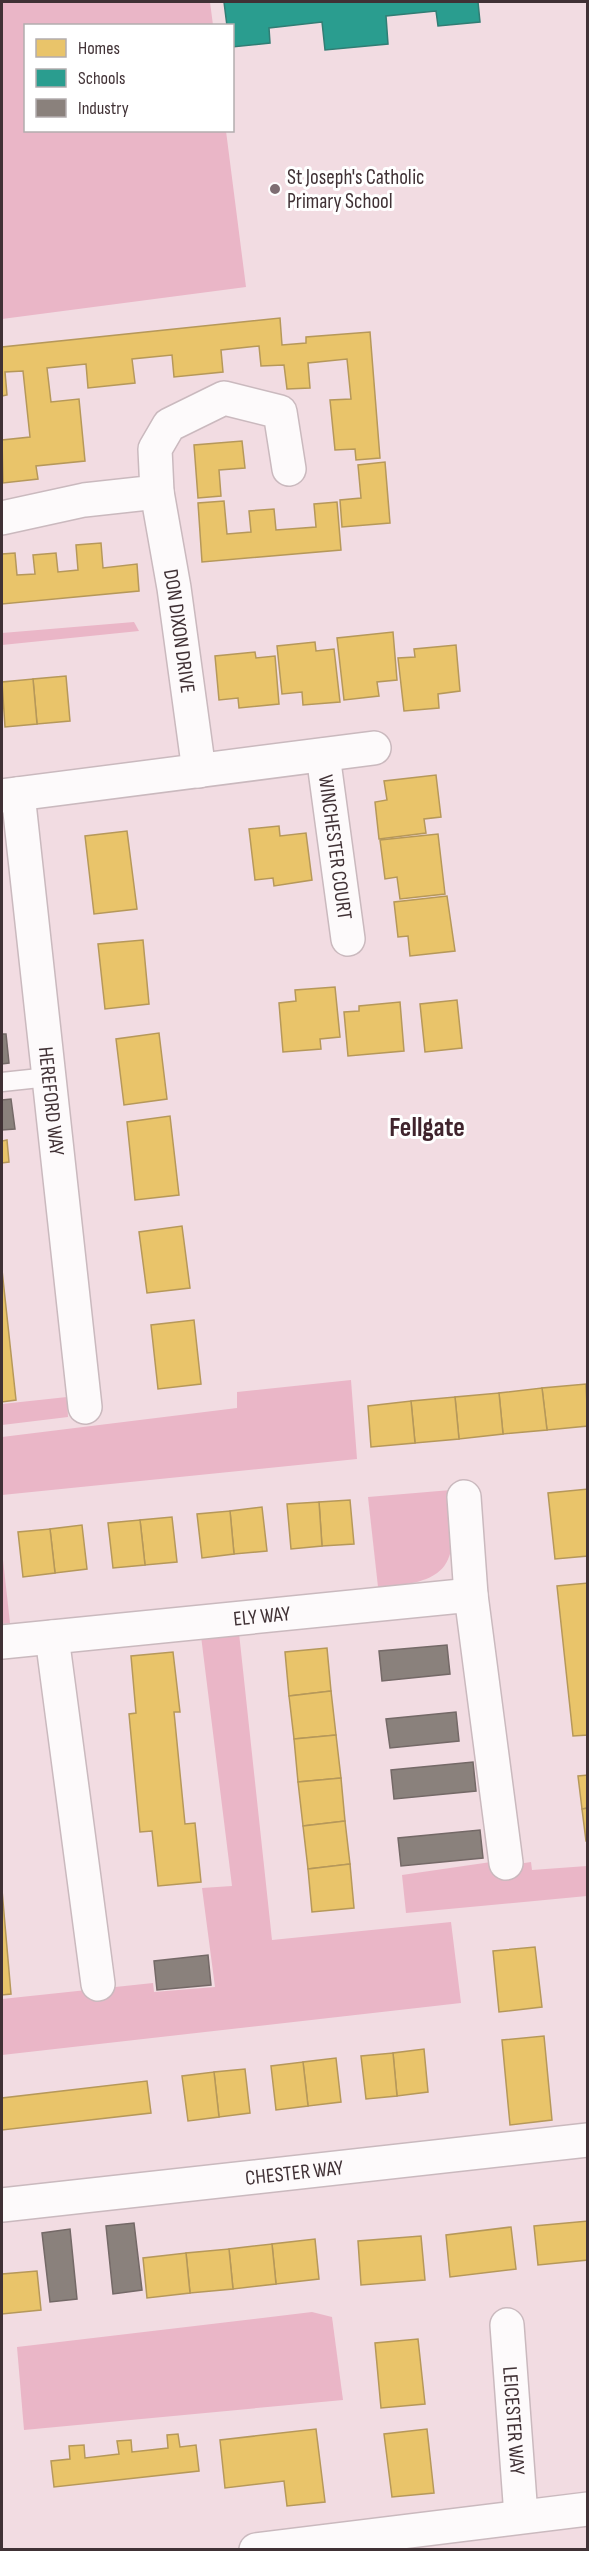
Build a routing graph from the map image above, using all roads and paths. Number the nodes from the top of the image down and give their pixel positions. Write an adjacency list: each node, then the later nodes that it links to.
1 (289, 469): 2 (street, DON DIXON DRIVE)
2 (157, 492): 3 (street); 6 (street, DON DIXON DRIVE)
3 (2, 518)
4 (374, 748): 5 (street, WINCHESTER COURT)
5 (323, 755): 6 (street, WINCHESTER COURT); 8 (street, WINCHESTER COURT)
6 (199, 771): 7 (street, HEREFORD WAY)
7 (10, 795): 9 (street, HEREFORD WAY)
8 (348, 939)
9 (49, 1077): 10 (lane); 11 (street, HEREFORD WAY)
10 (2, 1082)
11 (85, 1407)
12 (464, 1497): 13 (street)
13 (471, 1595): 14 (street, ELY WAY); 16 (street)
14 (52, 1637): 15 (street, ELY WAY); 17 (street)
15 (2, 1642)
16 (506, 1863)
17 (98, 1983)
18 (588, 2140): 19 (street, CHESTER WAY)
19 (2, 2205)
20 (507, 2325): 22 (street, LEICESTER WAY)
21 (588, 2509): 22 (street)
22 (521, 2516): 23 (street)
23 (256, 2550)

